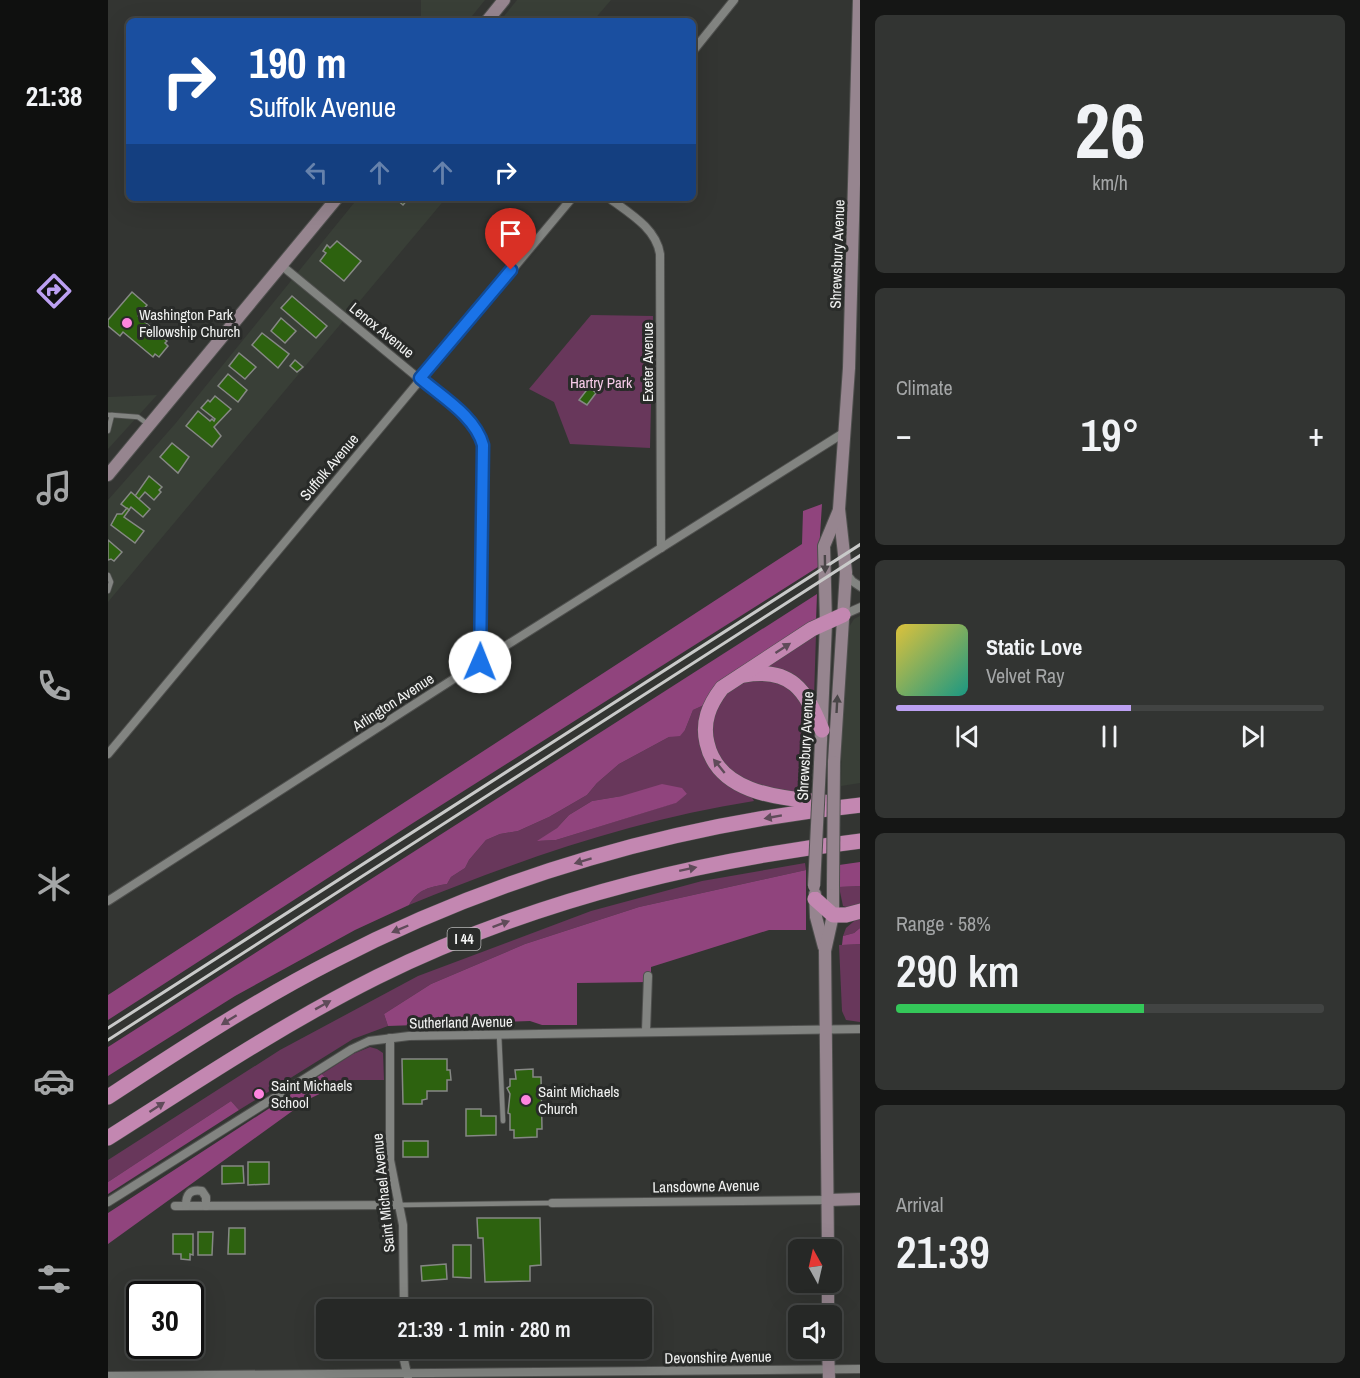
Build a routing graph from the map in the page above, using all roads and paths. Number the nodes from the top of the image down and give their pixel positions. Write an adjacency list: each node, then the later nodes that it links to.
1 (504, 0): 5 (main road)
2 (734, 0): 6 (street)
3 (859, 0): 4 (main road, Shrewsbury Avenue)
4 (860, 13): 11 (main road, Shrewsbury Avenue)
5 (489, 18)
6 (696, 47)
7 (331, 201): 10 (main road)
8 (569, 201): 12 (street, Suffolk Avenue)
9 (613, 201): 20 (street, Exeter Avenue)
10 (281, 265): 12 (street, Lenox Avenue); 14 (main road)
11 (855, 366): 16 (main road, Shrewsbury Avenue)
12 (420, 378): 28 (street, Lenox Avenue); 31 (street, Suffolk Avenue)
13 (110, 415): 14 (lane); 15 (lane)
14 (149, 425): 17 (main road)
15 (108, 431)
16 (846, 432): 19 (main road, Shrewsbury Avenue); 20 (street, Arlington Avenue)
17 (113, 461): 18 (main road)
18 (108, 475)
19 (839, 509): 21 (main road, Shrewsbury Avenue); 27 (main road, Shrewsbury Avenue, one-way to 27)
20 (661, 548): 28 (street, Arlington Avenue)
21 (846, 572): 23 (street); 26 (main road, Shrewsbury Avenue)
22 (108, 575): 24 (lane)
23 (860, 586)
24 (108, 591)
25 (860, 607): 26 (street)
26 (843, 615): 27 (highway); 37 (main road, Shrewsbury Avenue, one-way to 26, bridge)
27 (826, 623): 29 (highway, one-way to 27); 30 (main road, Shrewsbury Avenue)
28 (480, 662): 35 (street, Arlington Avenue)
29 (741, 675): 30 (highway); 32 (highway, one-way to 29)
30 (822, 730): 34 (main road, Shrewsbury Avenue, bridge)
31 (108, 754)
32 (856, 806): 45 (highway, I 44, one-way to 45)
33 (860, 841): 47 (highway, I 44, one-way to 33)
34 (815, 893): 37 (highway); 38 (main road, Shrewsbury Avenue)
35 (108, 901)
36 (860, 910): 37 (highway)
37 (833, 915): 38 (main road, Shrewsbury Avenue)
38 (825, 951): 41 (main road, Shrewsbury Avenue)
39 (648, 976): 42 (street)
40 (860, 1029): 41 (street, Sutherland Avenue)
41 (825, 1030): 42 (street, Sutherland Avenue); 49 (main road, Shrewsbury Avenue)
42 (646, 1031): 43 (street, Sutherland Avenue)
43 (499, 1034): 44 (street, Sutherland Avenue); 46 (lane)
44 (390, 1038): 50 (street, Sutherland Avenue); 52 (street, Saint Michael Avenue)
45 (108, 1097)
46 (503, 1121)
47 (108, 1138)
48 (860, 1199): 49 (main road, Lansdowne Avenue)
49 (828, 1200): 51 (street, Lansdowne Avenue); 56 (main road, Shrewsbury Avenue)
50 (108, 1202)
51 (552, 1203): 52 (lane)
52 (399, 1205): 55 (street); 57 (street, Saint Michael Avenue)
53 (175, 1206): 54 (street)
54 (186, 1206): 55 (street); 55 (street)
55 (206, 1206)
56 (828, 1239)
57 (404, 1299)
58 (404, 1359): 63 (street)
59 (828, 1359): 61 (main road)
60 (860, 1369): 61 (street, Devonshire Avenue)
61 (829, 1374): 63 (street, Devonshire Avenue)
62 (108, 1376): 63 (street, Devonshire Avenue)
63 (408, 1376)

